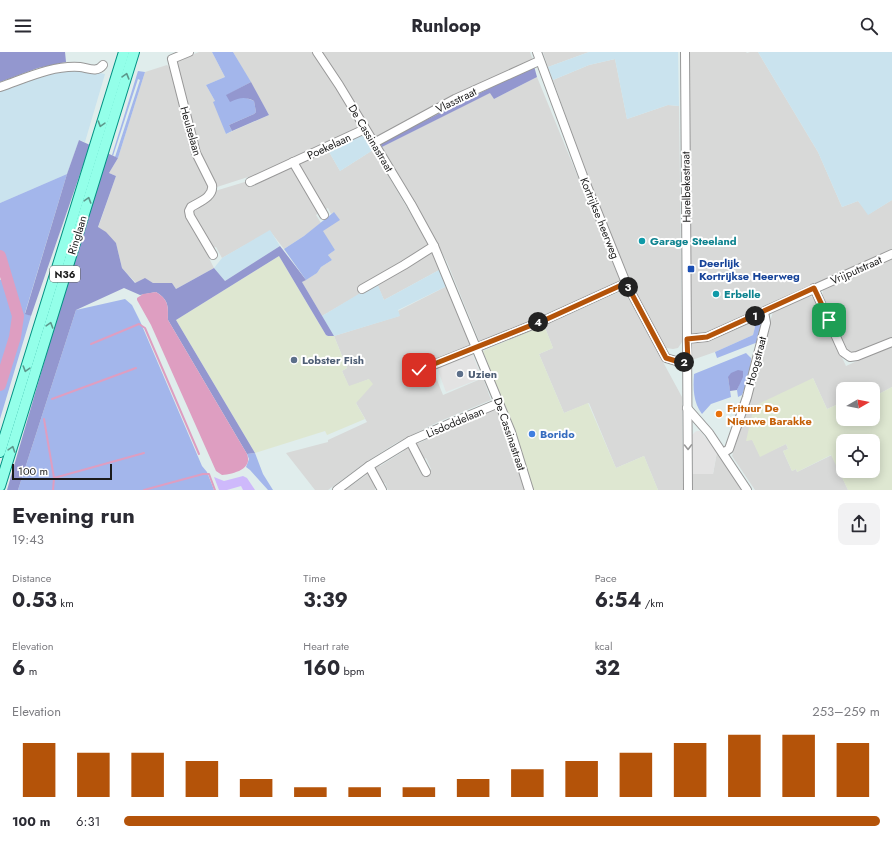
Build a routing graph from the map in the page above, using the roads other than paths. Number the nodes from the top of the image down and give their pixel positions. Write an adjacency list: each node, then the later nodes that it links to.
1 (124, 52): 30 (main road, Ringlaan / N36, one-way to 30)
2 (134, 52): 34 (main road, Ringlaan / N36, one-way to 2)
3 (189, 52): 17 (street, Heulselaan)
4 (317, 52): 10 (street, De Cassinastraat)
5 (537, 52): 7 (street, Kortrijkse heerweg)
6 (685, 52): 22 (street, Harelbekestraat)
7 (540, 61): 11 (street, Vlasstraat); 18 (street, Kortrijkse heerweg)
8 (103, 65): 9 (street)
9 (0, 87)
10 (365, 130): 11 (street, De Cassinastraat); 12 (street, Poekelaan)
11 (374, 143): 15 (street, De Cassinastraat)
12 (293, 162): 13 (street, Poekelaan); 14 (street, Poekelaan)
13 (250, 182)
14 (324, 215)
15 (434, 246): 20 (street); 24 (street, De Cassinastraat)
16 (892, 254): 19 (street, Vrijputstraat)
17 (212, 255)
18 (626, 283): 24 (street); 25 (street, Kortrijkse heerweg)
19 (814, 288): 21 (street, Vrijputstraat); 23 (street)
20 (362, 289)
21 (764, 312): 22 (street, Vrijputstraat); 31 (street, Hoogstraat)
22 (687, 339): 25 (street, Harelbekestraat)
23 (892, 342)
24 (476, 347): 26 (street); 27 (street, De Cassinastraat)
25 (688, 362): 28 (street, Harelbekestraat)
26 (411, 374)
27 (499, 403): 29 (street, Lisdoddelaan); 37 (street, De Cassinastraat)
28 (687, 408): 31 (street); 38 (street, Harelbekestraat, one-way to 38)
29 (410, 441): 32 (street, Lisdoddelaan); 33 (street)
30 (0, 452)
31 (724, 453): 39 (street)
32 (369, 466): 35 (street, Lisdoddelaan); 36 (street)
33 (426, 472)
34 (0, 486)
35 (337, 490)
36 (382, 490)
37 (528, 490)
38 (688, 490)
39 (747, 490)

